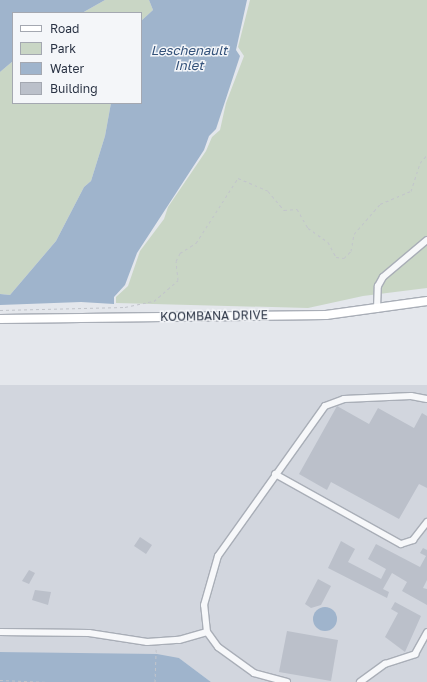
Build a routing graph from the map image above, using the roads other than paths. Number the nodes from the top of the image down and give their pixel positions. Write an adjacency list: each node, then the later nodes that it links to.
1 (427, 240): 3 (street)
2 (427, 301): 3 (main road, KOOMBANA DRIVE)
3 (377, 309): 4 (main road, KOOMBANA DRIVE)
4 (0, 319)
5 (427, 399): 6 (street)
6 (276, 474): 7 (street); 9 (street)
7 (427, 522)
8 (0, 632): 9 (street)
9 (207, 632): 11 (street)
10 (427, 632): 12 (street)
11 (287, 682)
12 (360, 682)

